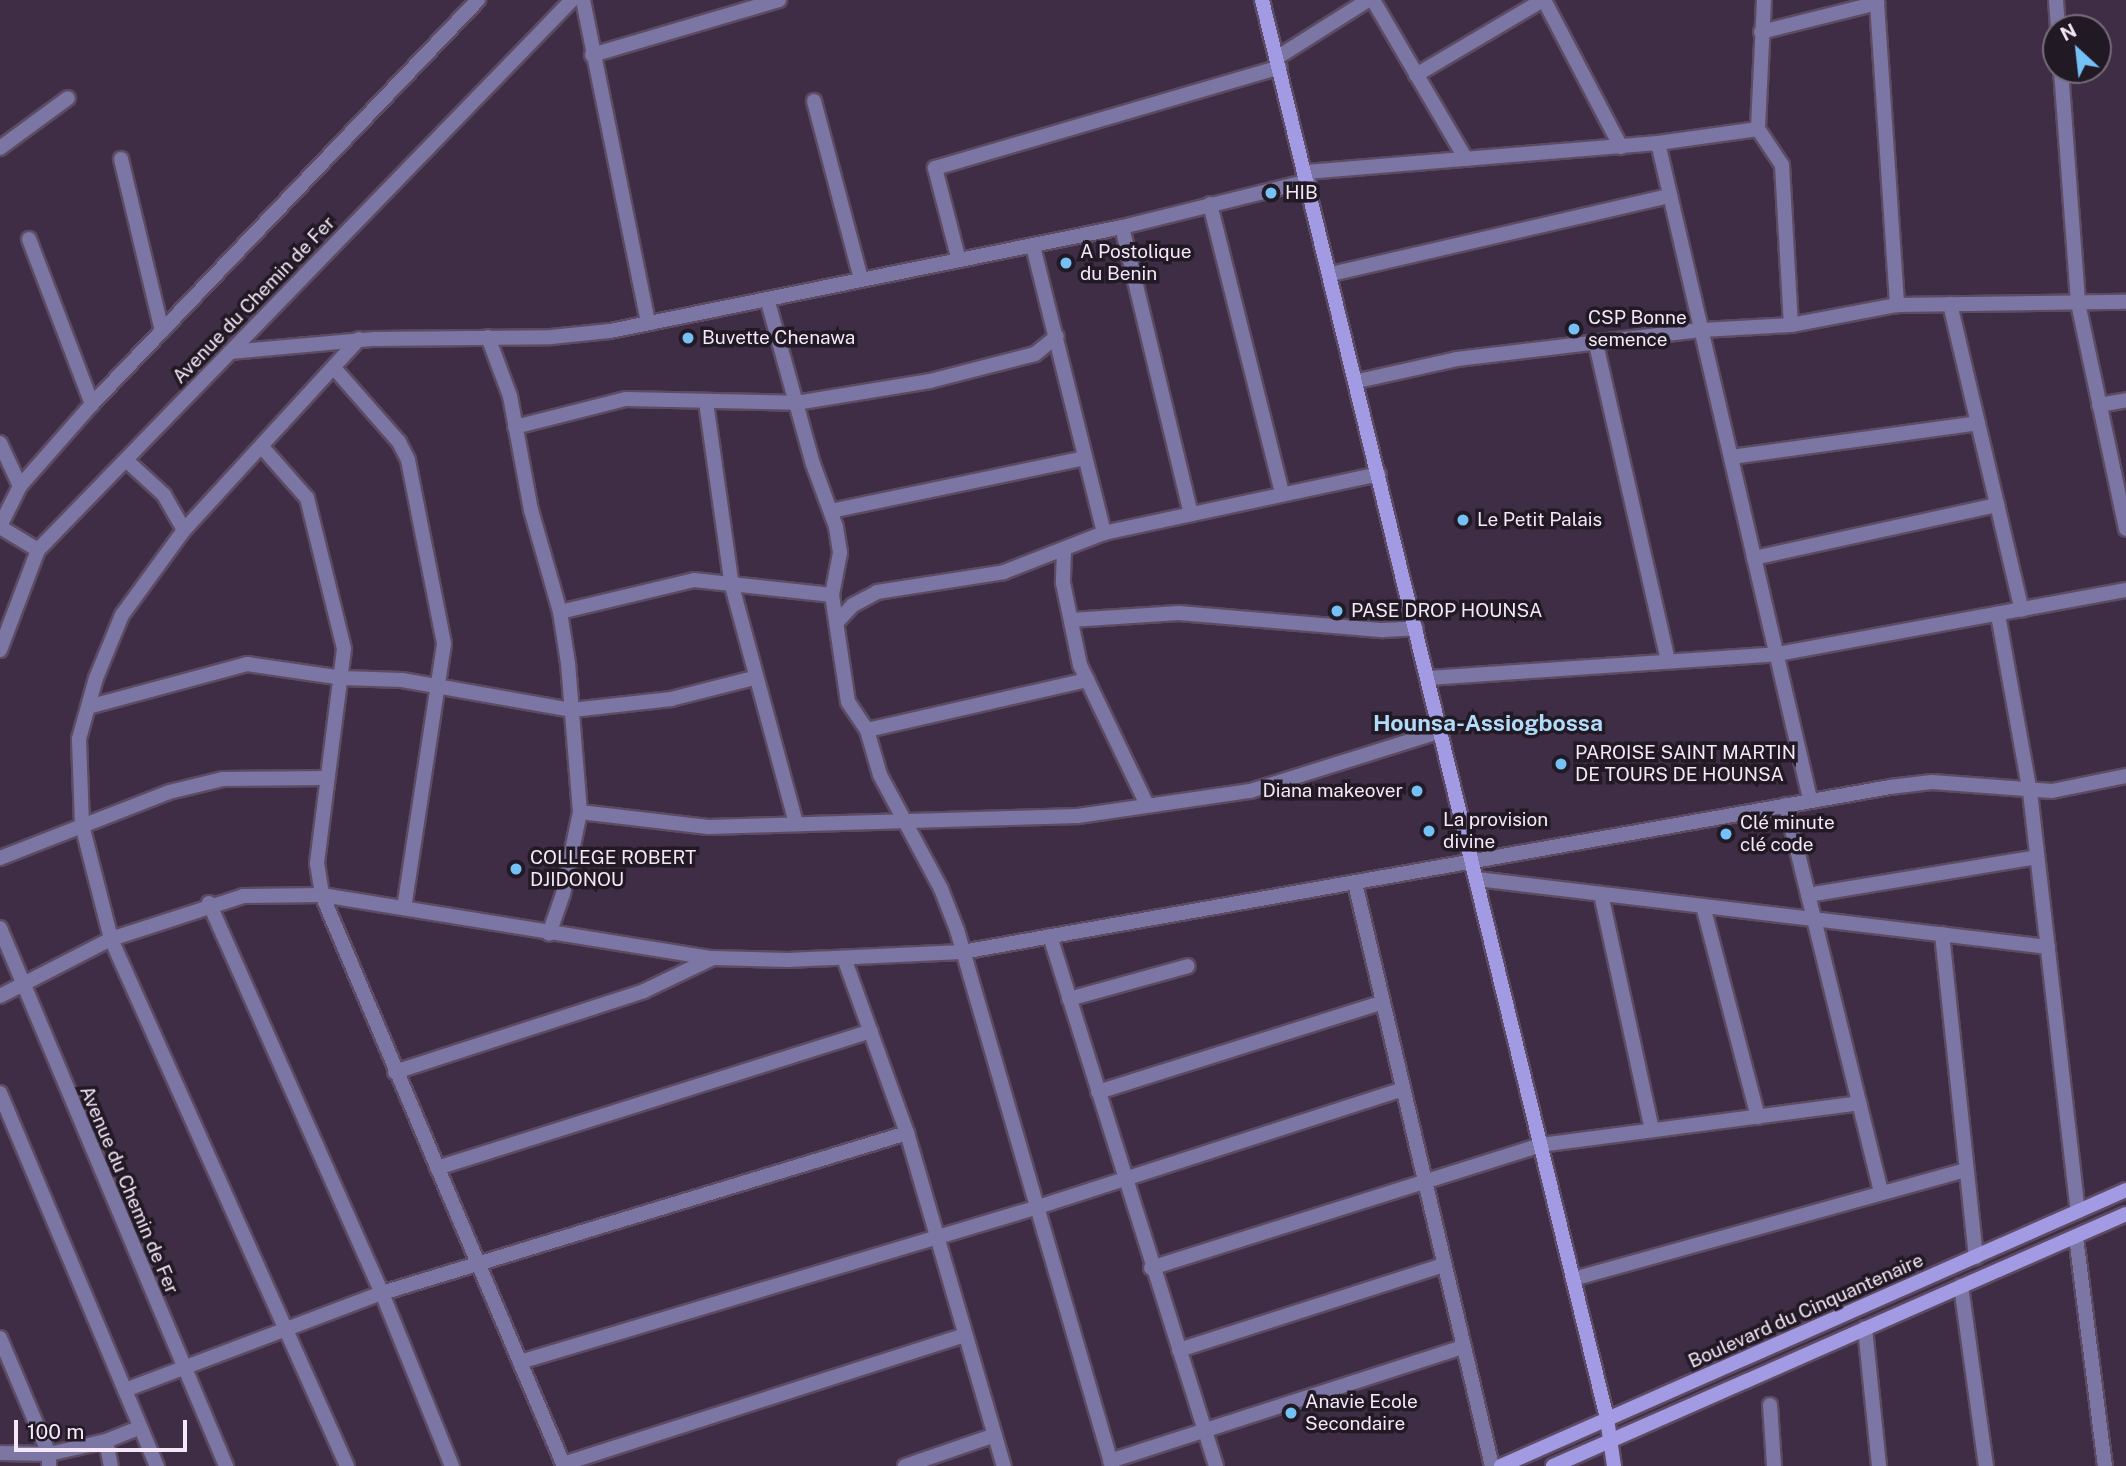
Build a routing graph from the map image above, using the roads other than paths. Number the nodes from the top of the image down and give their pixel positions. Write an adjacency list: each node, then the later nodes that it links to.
1 (478, 0): 39 (street)
2 (572, 0): 44 (street, Avenue du Chemin de Fer)
3 (583, 0): 10 (street)
4 (779, 0): 10 (street)
5 (1262, 0): 11 (street)
6 (1371, 0): 11 (street); 12 (street)
7 (1543, 0): 12 (street); 18 (street)
8 (1763, 0): 9 (street)
9 (1761, 32): 16 (street); 35 (street)
10 (592, 55): 36 (street)
11 (1279, 62): 22 (street); 28 (street)
12 (1416, 75): 21 (street)
13 (2062, 84): 33 (street)
14 (68, 99): 19 (street)
15 (814, 101): 30 (street)
16 (1758, 129): 17 (street); 37 (street)
17 (1658, 144): 18 (street); 23 (street)
18 (1621, 147): 21 (street)
19 (0, 148)
20 (121, 159): 39 (street)
21 (1466, 159): 22 (street)
22 (1307, 176): 24 (street); 29 (street)
23 (1670, 196): 29 (street); 38 (street)
24 (1210, 204): 25 (street); 62 (street)
25 (1122, 227): 27 (street); 65 (street)
26 (29, 239): 50 (street)
27 (1033, 246): 28 (street); 40 (street)
28 (958, 257): 30 (street)
29 (1331, 274): 46 (street)
30 (861, 279): 31 (street)
31 (768, 302): 36 (street); 49 (street)
32 (2126, 302): 33 (street)
33 (2078, 303): 34 (street); 51 (street)
34 (1950, 304): 35 (street); 52 (street)
35 (1897, 305): 37 (street)
36 (648, 323): 41 (street)
37 (1791, 325): 38 (street)
38 (1702, 330): 43 (street); 56 (street)
39 (162, 331): 50 (street)
40 (1058, 336): 49 (street); 57 (street)
41 (488, 337): 42 (street); 53 (street)
42 (359, 340): 44 (street); 45 (street)
43 (1596, 344): 46 (street); 84 (street)
44 (230, 352): 58 (street, Avenue du Chemin de Fer)
45 (335, 369): 55 (street); 89 (street)
46 (1358, 381): 59 (street)
47 (2126, 400): 51 (street)
48 (706, 402): 49 (street); 53 (street); 73 (street)
49 (796, 403): 64 (street)
50 (92, 404): 60 (street)
51 (2099, 405): 61 (street)
52 (1978, 423): 56 (street); 63 (street)
53 (515, 427): 77 (street)
54 (0, 443): 60 (street)
55 (262, 447): 68 (street); 85 (street)
56 (1731, 457): 72 (street)
57 (1084, 458): 64 (street); 69 (street)
58 (126, 460): 68 (street); 70 (street, Avenue du Chemin de Fer)
59 (1379, 474): 62 (street); 81 (street)
60 (20, 486): 66 (street)
61 (2121, 486): 67 (street)
62 (1282, 493): 65 (street)
63 (1997, 505): 72 (street); 76 (street)
64 (831, 511): 75 (street)
65 (1191, 514): 69 (street)
66 (0, 527): 70 (street)
67 (2126, 529)
68 (184, 530): 90 (street)
69 (1104, 533): 71 (street)
70 (38, 550): 82 (street, Avenue du Chemin de Fer)
71 (1064, 550): 79 (street); 80 (street)
72 (1754, 558): 83 (street)
73 (732, 586): 75 (street); 77 (street); 86 (street)
74 (2126, 590): 76 (street)
75 (832, 594): 80 (street)
76 (2022, 610): 78 (street)
77 (560, 612): 91 (street)
78 (1998, 615): 83 (street); 96 (street)
79 (1071, 620): 81 (street); 88 (street)
80 (837, 622): 92 (street)
81 (1416, 628): 87 (street)
82 (0, 650)
83 (1777, 654): 84 (street); 97 (street)
84 (1668, 660): 87 (street)
85 (343, 678): 89 (street); 90 (street); 95 (street)
86 (754, 678): 91 (street); 102 (street)
87 (1428, 678): 93 (street)
88 (1087, 680): 92 (street); 98 (street)
89 (439, 687): 91 (street); 114 (street)
90 (88, 707): 103 (street)
91 (572, 710): 100 (street)
92 (867, 730): 101 (street)
93 (1441, 730): 98 (street); 106 (street)
94 (2126, 776): 96 (street)
95 (326, 778): 103 (street); 110 (street)
96 (2030, 792): 97 (street); 105 (street)
97 (1810, 799): 99 (street)
98 (1146, 803): 101 (street)
99 (1786, 805): 106 (street); 111 (street)
100 (580, 812): 102 (street); 117 (street)
101 (905, 821): 102 (street); 122 (street)
102 (796, 824)
103 (82, 825): 104 (street); 120 (street)
104 (0, 858)
105 (2037, 858): 111 (street); 121 (street)
106 (1473, 863): 107 (street); 108 (street)
107 (1477, 879): 109 (street); 139 (street)
108 (1355, 883): 119 (street); 129 (street)
109 (1601, 894): 113 (street); 137 (street)
110 (322, 895): 112 (street); 114 (street); 131 (street)
111 (1808, 895): 115 (street)
112 (209, 904): 120 (street); 157 (street)
113 (1703, 906): 115 (street); 136 (street)
114 (404, 908): 117 (street)
115 (1814, 920): 118 (street); 135 (street)
116 (0, 928): 126 (street, Avenue du Chemin de Fer)
117 (549, 934): 123 (street)
118 (1942, 934): 121 (street); 141 (street)
119 (1050, 936): 122 (street); 128 (street)
120 (111, 939): 126 (street); 158 (street)
121 (2048, 947): 147 (street)
122 (962, 952): 124 (street); 146 (street)
123 (713, 958): 124 (street); 131 (street)
124 (844, 958): 130 (street)
125 (1188, 966): 128 (street)
126 (22, 986): 127 (street); 165 (street, Avenue du Chemin de Fer)
127 (0, 996)
128 (1069, 999): 133 (street)
129 (1383, 1002): 132 (street); 133 (street)
130 (871, 1031): 138 (street); 140 (street)
131 (395, 1072): 140 (street)
132 (1403, 1089): 142 (street); 143 (street)
133 (1098, 1093): 142 (street)
134 (2, 1101): 166 (street)
135 (1859, 1104): 136 (street); 145 (street)
136 (1758, 1116): 137 (street)
137 (1652, 1130): 139 (street)
138 (907, 1133): 149 (street); 152 (street)
139 (1541, 1145): 143 (street); 155 (street)
140 (437, 1168): 152 (street)
141 (1966, 1170): 145 (street); 151 (street)
142 (1124, 1177): 146 (street); 154 (street)
143 (1425, 1182): 153 (street); 154 (street)
144 (2126, 1190): 147 (street, Boulevard du Cinquantenaire)
145 (1881, 1193): 155 (street)
146 (1035, 1208): 149 (street); 176 (street)
147 (2078, 1211): 151 (street, Boulevard du Cinquantenaire)
148 (2126, 1214): 150 (street, Boulevard du Cinquantenaire)
149 (935, 1236): 160 (street); 164 (street)
150 (2076, 1237): 156 (street, Boulevard du Cinquantenaire); 193 (street)
151 (1976, 1257): 168 (street, Boulevard du Cinquantenaire)
152 (478, 1264): 157 (street); 164 (street)
153 (1444, 1265): 162 (street); 163 (street)
154 (1151, 1268): 163 (street)
155 (1573, 1279): 168 (street)
156 (1961, 1286): 159 (street, Boulevard du Cinquantenaire); 192 (street)
157 (382, 1293): 158 (street); 182 (street)
158 (287, 1326): 165 (street); 181 (street)
159 (1865, 1328): 172 (street, Boulevard du Cinquantenaire); 191 (street)
160 (964, 1335): 171 (street); 177 (street)
161 (0, 1338): 175 (street)
162 (1464, 1347): 170 (street); 186 (street)
163 (1179, 1350): 170 (street)
164 (520, 1362): 177 (street)
165 (184, 1367): 166 (street); 180 (street, Avenue du Chemin de Fer)
166 (125, 1390): 169 (street)
167 (1770, 1405): 190 (street)
168 (1607, 1419): 172 (street); 187 (street, Boulevard du Cinquantenaire)
169 (140, 1427): 173 (street); 179 (street)
170 (1206, 1430): 176 (street); 185 (street)
171 (995, 1436): 183 (street); 184 (street)
172 (1611, 1440): 188 (street, Boulevard du Cinquantenaire); 189 (street)
173 (106, 1441): 175 (street); 178 (street)
174 (0, 1453): 175 (street)
175 (49, 1460)
176 (1111, 1464)
177 (563, 1465)
178 (111, 1466)
179 (157, 1466)
180 (226, 1466)
181 (347, 1466)
182 (452, 1466)
183 (905, 1466)
184 (1004, 1466)
185 (1216, 1466)
186 (1492, 1466)
187 (1501, 1466)
188 (1553, 1466)
189 (1614, 1466)
190 (1774, 1466)
191 (1879, 1466)
192 (1986, 1466)
193 (2105, 1466)

